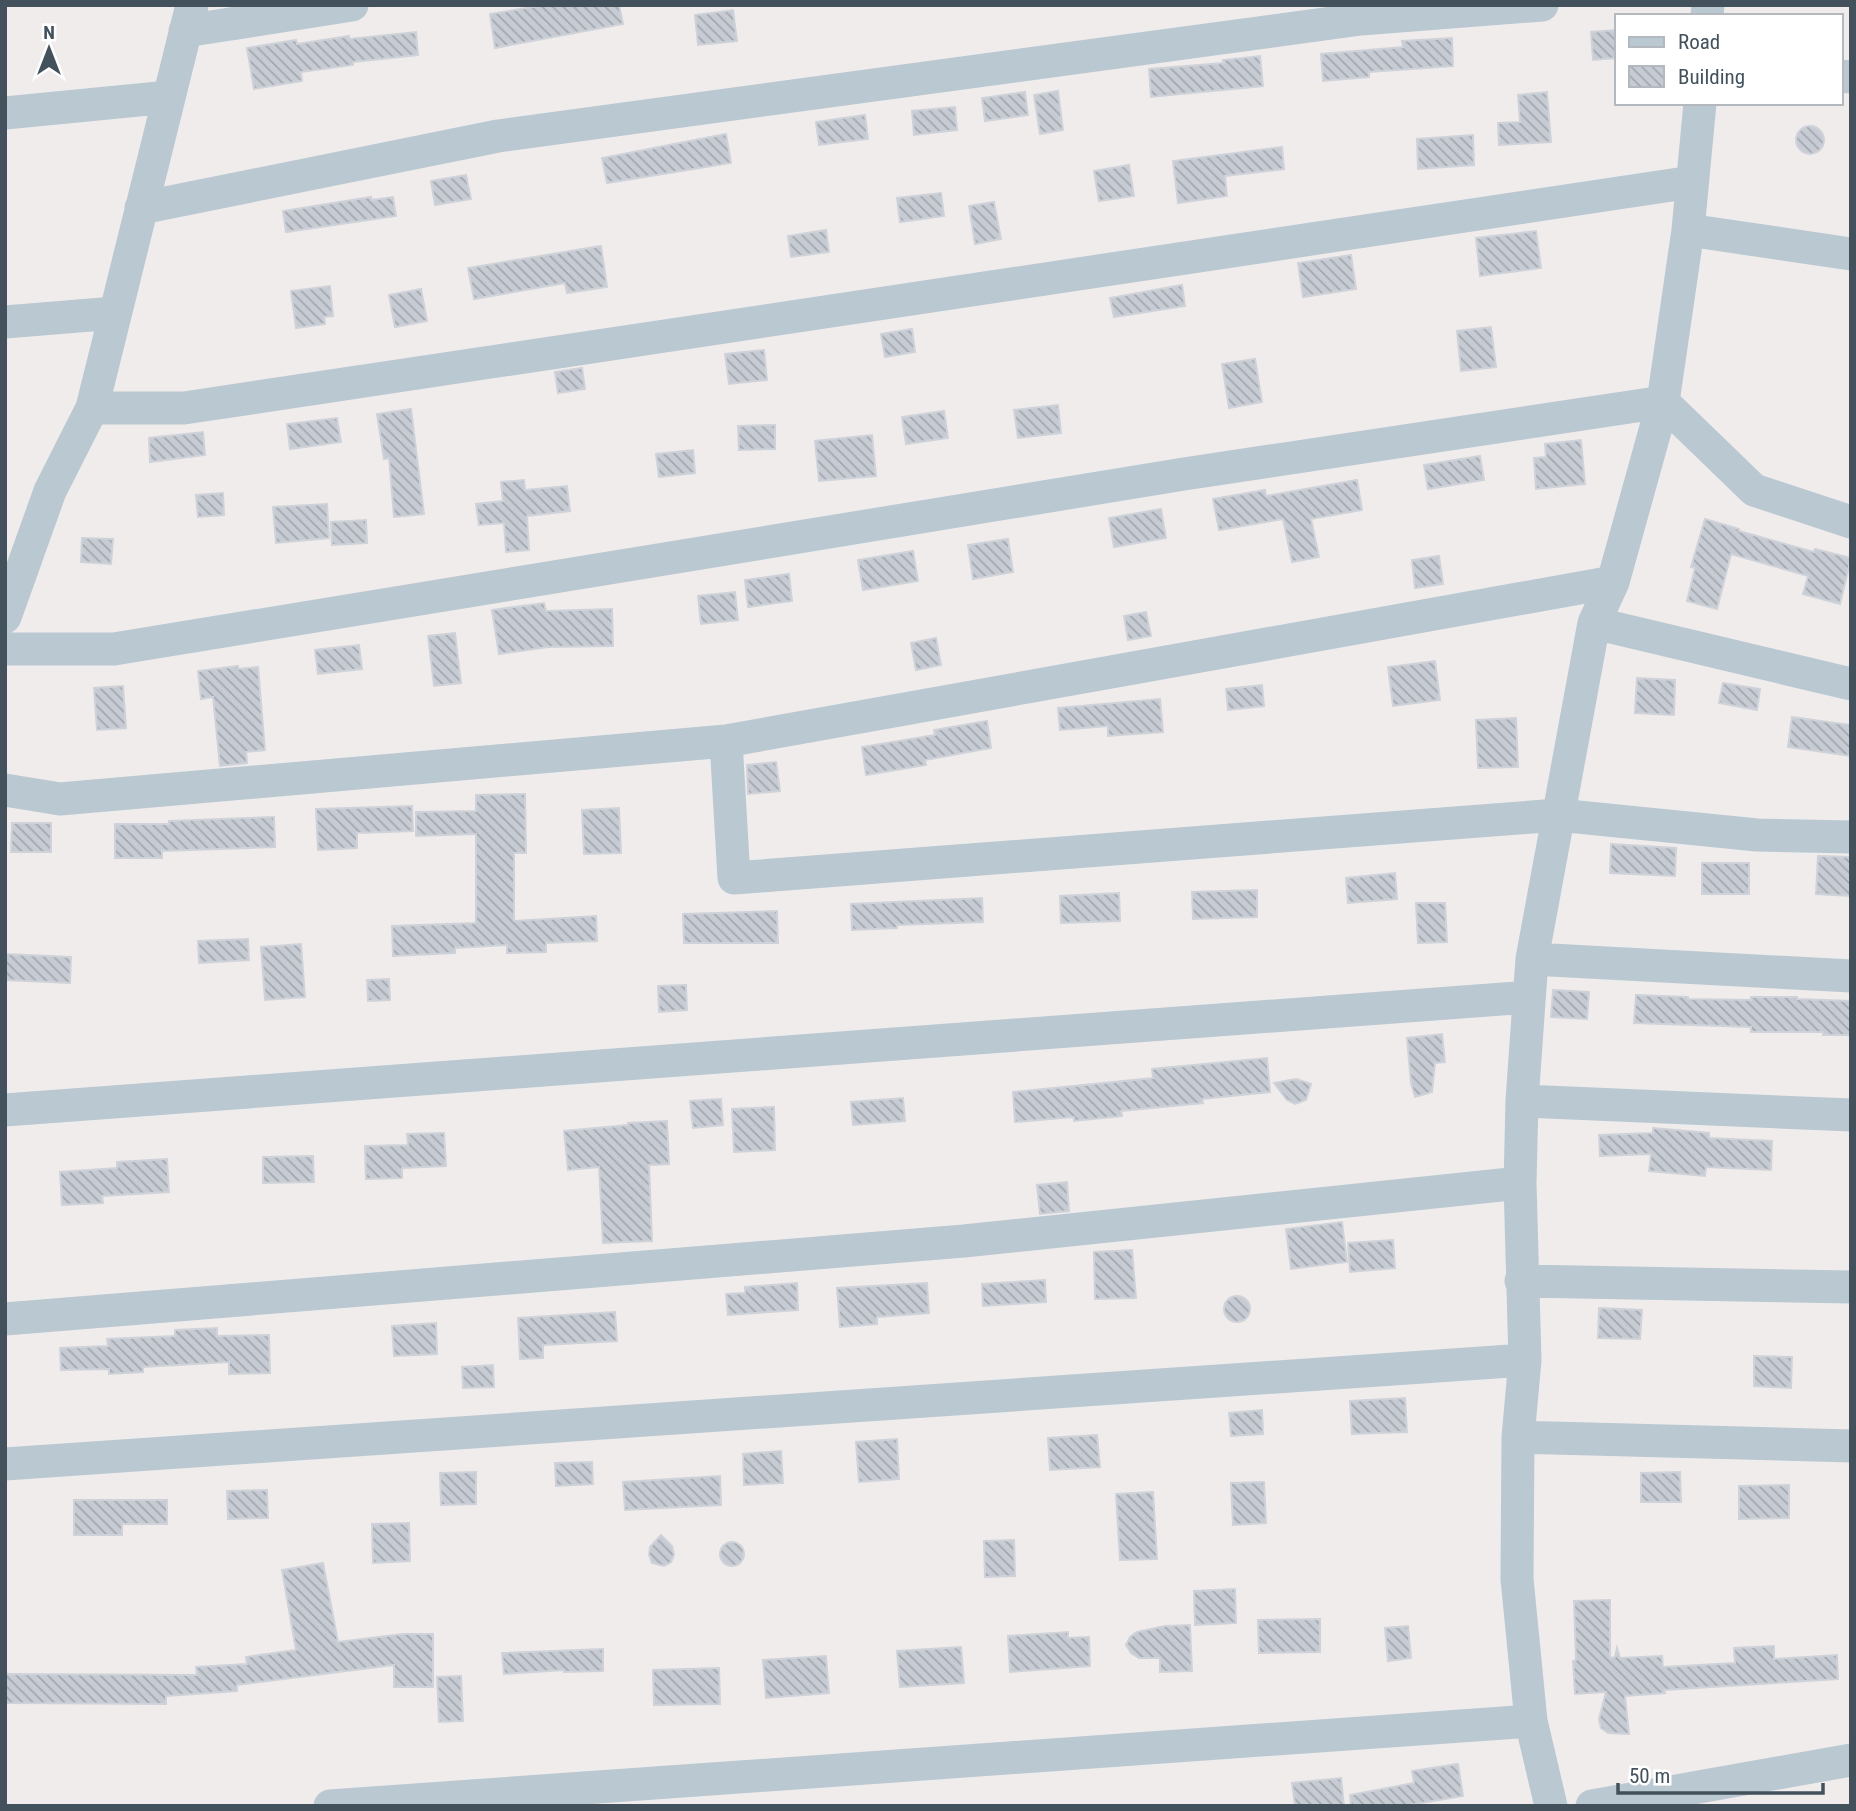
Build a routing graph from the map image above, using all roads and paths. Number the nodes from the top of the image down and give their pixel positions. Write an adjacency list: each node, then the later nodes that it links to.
1 (352, 5): 3 (street)
2 (1542, 5): 8 (street)
3 (188, 18): 4 (street)
4 (169, 97): 6 (street); 8 (street)
5 (1700, 105): 7 (street)
6 (5, 113)
7 (1692, 182): 9 (street); 14 (street)
8 (141, 208): 11 (street)
9 (1688, 230): 10 (street); 13 (street)
10 (1851, 254)
11 (115, 313): 12 (street); 14 (street)
12 (5, 322)
13 (1663, 402): 15 (street); 16 (street); 19 (street)
14 (92, 408): 17 (street)
15 (1851, 522)
16 (1613, 582): 18 (street); 21 (street)
17 (5, 617)
18 (1594, 623): 20 (street); 23 (street)
19 (5, 649)
20 (1851, 684)
21 (726, 741): 22 (street); 23 (street)
22 (5, 790)
23 (1558, 815): 24 (street); 25 (street)
24 (1851, 836)
25 (1532, 960): 26 (street); 27 (street)
26 (1851, 976)
27 (1529, 997): 28 (street); 29 (street)
28 (1522, 1101): 30 (street); 31 (street)
29 (5, 1110)
30 (1851, 1115)
31 (1520, 1183): 32 (street); 34 (street)
32 (1521, 1281): 33 (street); 35 (street)
33 (1851, 1287)
34 (5, 1319)
35 (1525, 1360): 36 (street); 38 (street)
36 (1518, 1437): 37 (street); 39 (street)
37 (1851, 1446)
38 (5, 1464)
39 (1531, 1721): 41 (street); 42 (street)
40 (1851, 1760): 43 (street)
41 (330, 1806)
42 (1551, 1806)
43 (1591, 1806)

